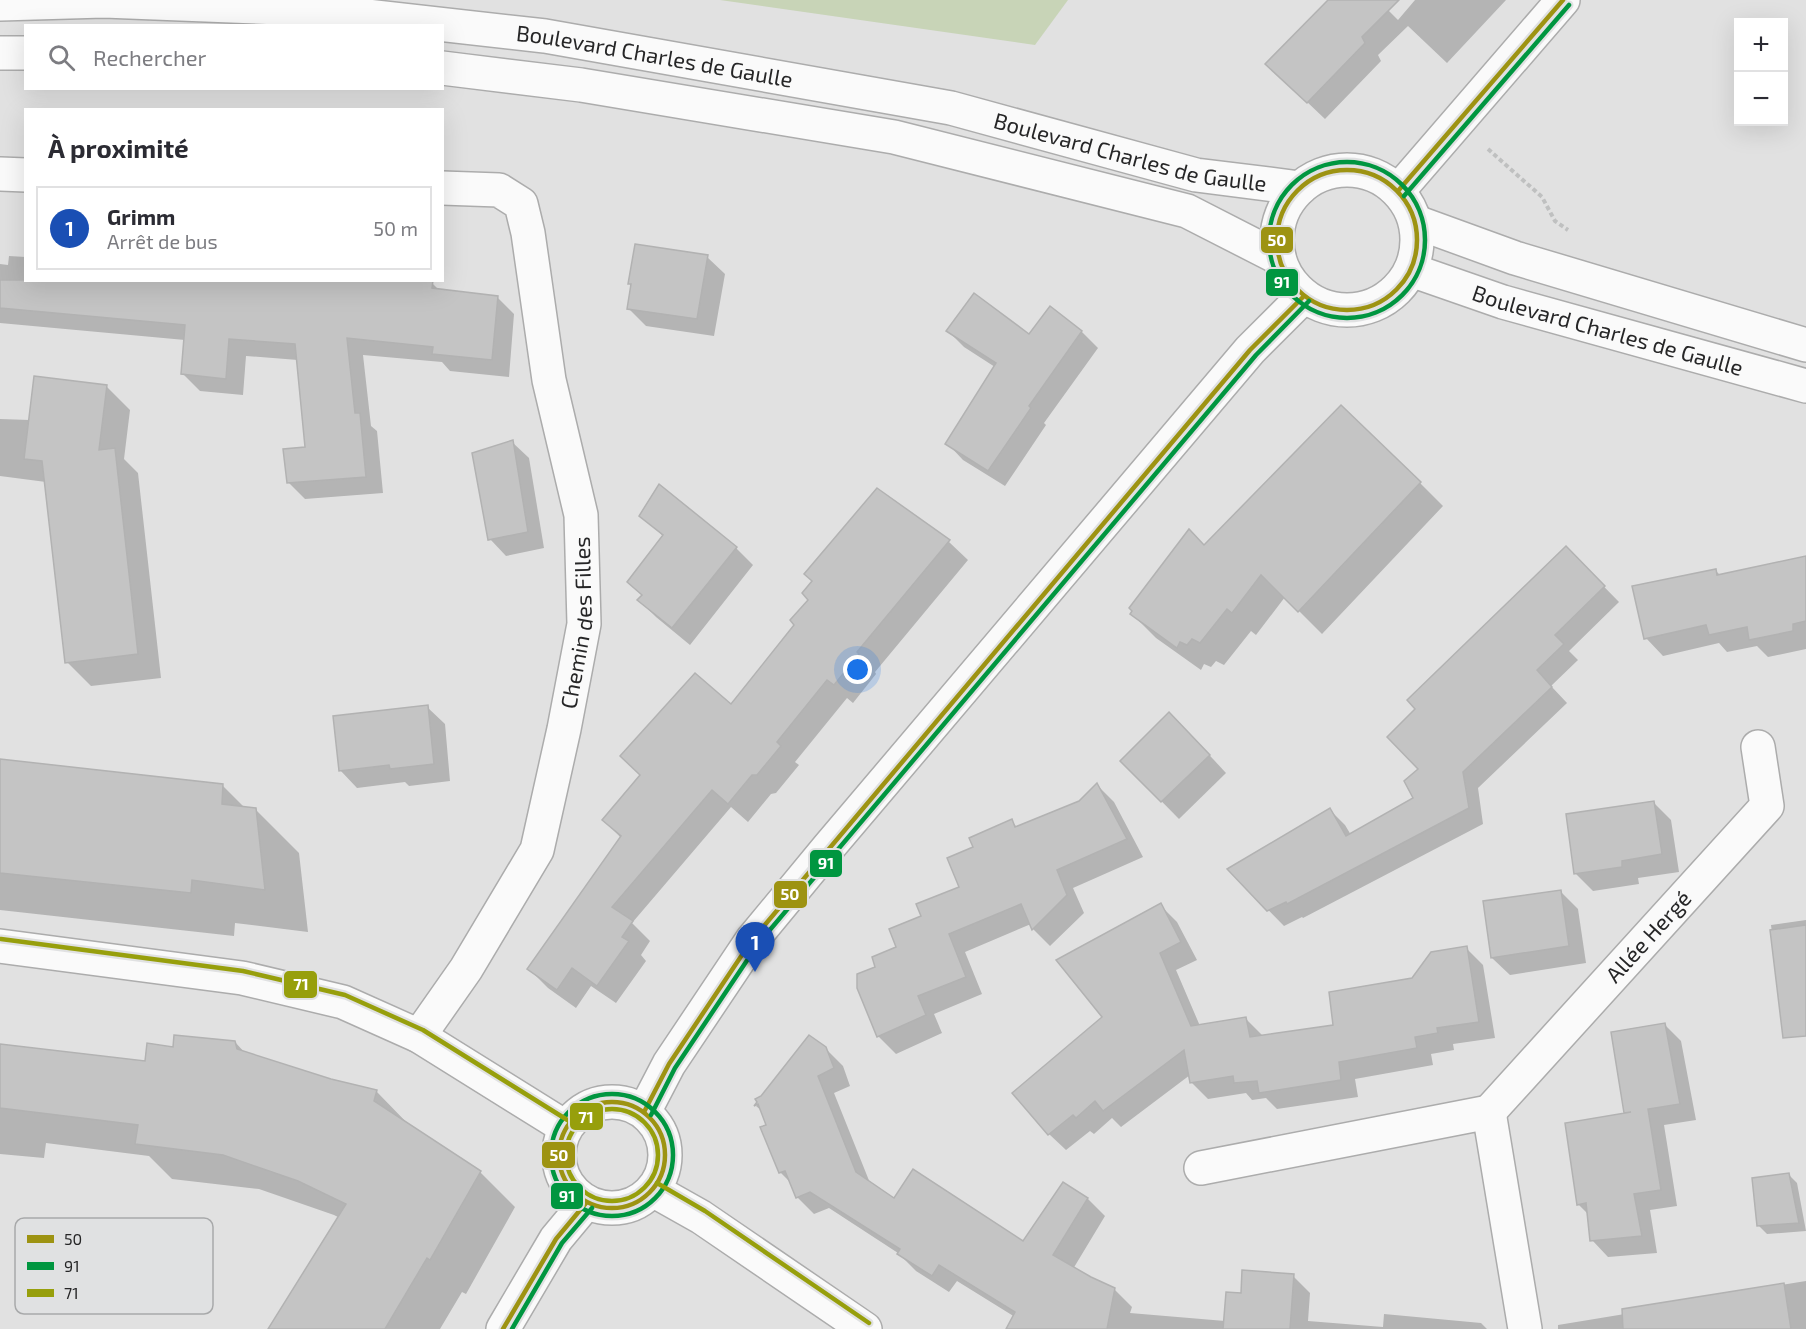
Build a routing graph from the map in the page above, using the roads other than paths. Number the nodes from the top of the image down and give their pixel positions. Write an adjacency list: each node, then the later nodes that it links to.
1 (1563, 0): 12 (street)
2 (0, 4): 3 (street, Boulevard Charles de Gaulle)
3 (438, 24)
4 (444, 25): 11 (street, Boulevard Charles de Gaulle)
5 (0, 53): 6 (street)
6 (24, 53)
7 (444, 68): 14 (street, Boulevard Charles de Gaulle)
8 (0, 174): 9 (street)
9 (24, 175)
10 (444, 188): 21 (street, Chemin des Filles)
11 (1300, 188): 12 (street); 14 (street)
12 (1398, 191): 13 (street)
13 (1416, 222): 15 (street); 17 (street, Boulevard Charles de Gaulle)
14 (1279, 258): 16 (street)
15 (1411, 270): 16 (street); 18 (street, Boulevard Charles de Gaulle)
16 (1304, 296): 22 (street)
17 (1806, 345)
18 (1806, 386)
19 (1758, 747): 23 (street, Allée Hergé)
20 (0, 946): 21 (street)
21 (419, 1036): 24 (street)
22 (645, 1112): 24 (street); 26 (street)
23 (1489, 1112): 25 (street); 30 (street)
24 (565, 1127): 27 (street)
25 (1201, 1168)
26 (653, 1190): 27 (street); 29 (street)
27 (586, 1203): 28 (street)
28 (503, 1329)
29 (865, 1329)
30 (1525, 1329)

